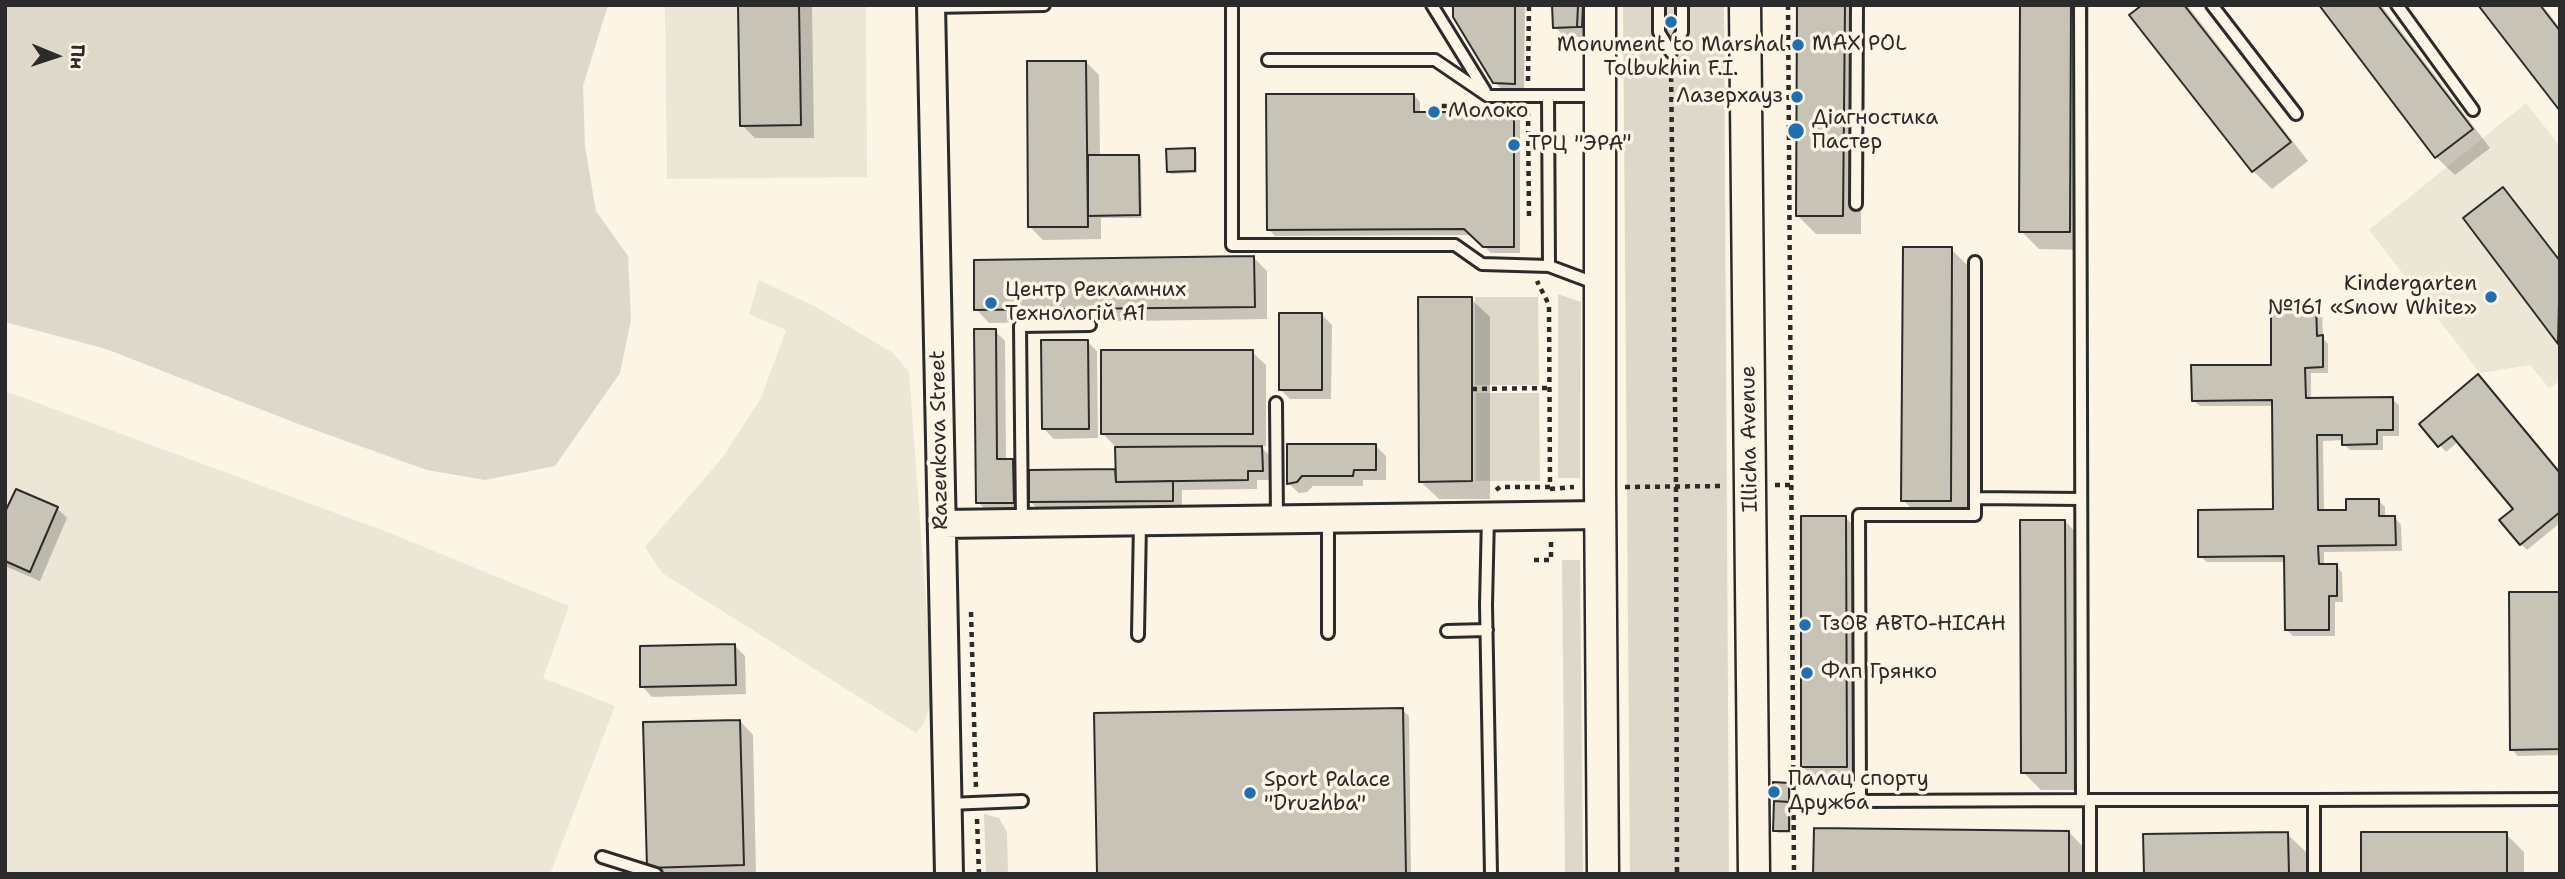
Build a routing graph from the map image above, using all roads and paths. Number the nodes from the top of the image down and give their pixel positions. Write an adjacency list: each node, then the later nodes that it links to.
1 (1044, 5): 13 (lane)
2 (1232, 5): 23 (lane)
3 (1432, 5): 16 (lane)
4 (1600, 5): 18 (main road)
5 (1659, 5): 14 (lane)
6 (1682, 5): 14 (lane)
7 (1745, 5): 31 (main road, Illicha Avenue)
8 (1788, 5): 29 (path)
9 (1857, 5): 21 (lane)
10 (2080, 5): 33 (lane)
11 (2212, 5): 20 (lane)
12 (2397, 5): 19 (lane)
13 (931, 6): 41 (street, Razenkova Street)
14 (1671, 52): 30 (path)
15 (1268, 60): 16 (lane)
16 (1488, 96): 17 (lane)
17 (1548, 96): 18 (lane); 23 (lane)
18 (1602, 96): 24 (main road)
19 (2473, 110)
20 (2296, 114)
21 (1856, 204)
22 (1975, 261): 32 (lane)
23 (1549, 265): 24 (lane)
24 (1601, 285): 34 (main road)
25 (1090, 325): 40 (lane)
26 (1549, 388): 27 (path)
27 (1472, 389)
28 (1276, 403): 38 (lane)
29 (1792, 485): 31 (path); 59 (path)
30 (1676, 486): 31 (path); 34 (path); 57 (path)
31 (1751, 486): 58 (main road, Illicha Avenue)
32 (1975, 498): 33 (lane); 48 (lane)
33 (2081, 499): 48 (lane)
34 (1600, 501): 35 (street); 35 (path); 56 (main road)
35 (1550, 515): 36 (street); 42 (path)
36 (1488, 516): 37 (street); 43 (lane)
37 (1328, 518): 38 (street); 45 (lane)
38 (1277, 519): 39 (street)
39 (1140, 521): 40 (street); 46 (lane)
40 (1022, 523): 41 (street)
41 (942, 524): 51 (street, Razenkova Street)
42 (1534, 560)
43 (1487, 630): 44 (lane); 55 (lane)
44 (1447, 631)
45 (1328, 632)
46 (1138, 635)
47 (2560, 799): 49 (lane)
48 (2086, 800): 49 (lane); 60 (lane)
49 (2314, 800): 61 (lane)
50 (1022, 801): 51 (lane)
51 (947, 804): 54 (street, Razenkova Street)
52 (602, 857): 53 (lane)
53 (656, 874)
54 (949, 874)
55 (1491, 874)
56 (1603, 874)
57 (1676, 874)
58 (1754, 874)
59 (1794, 874)
60 (2090, 874)
61 (2314, 874)

